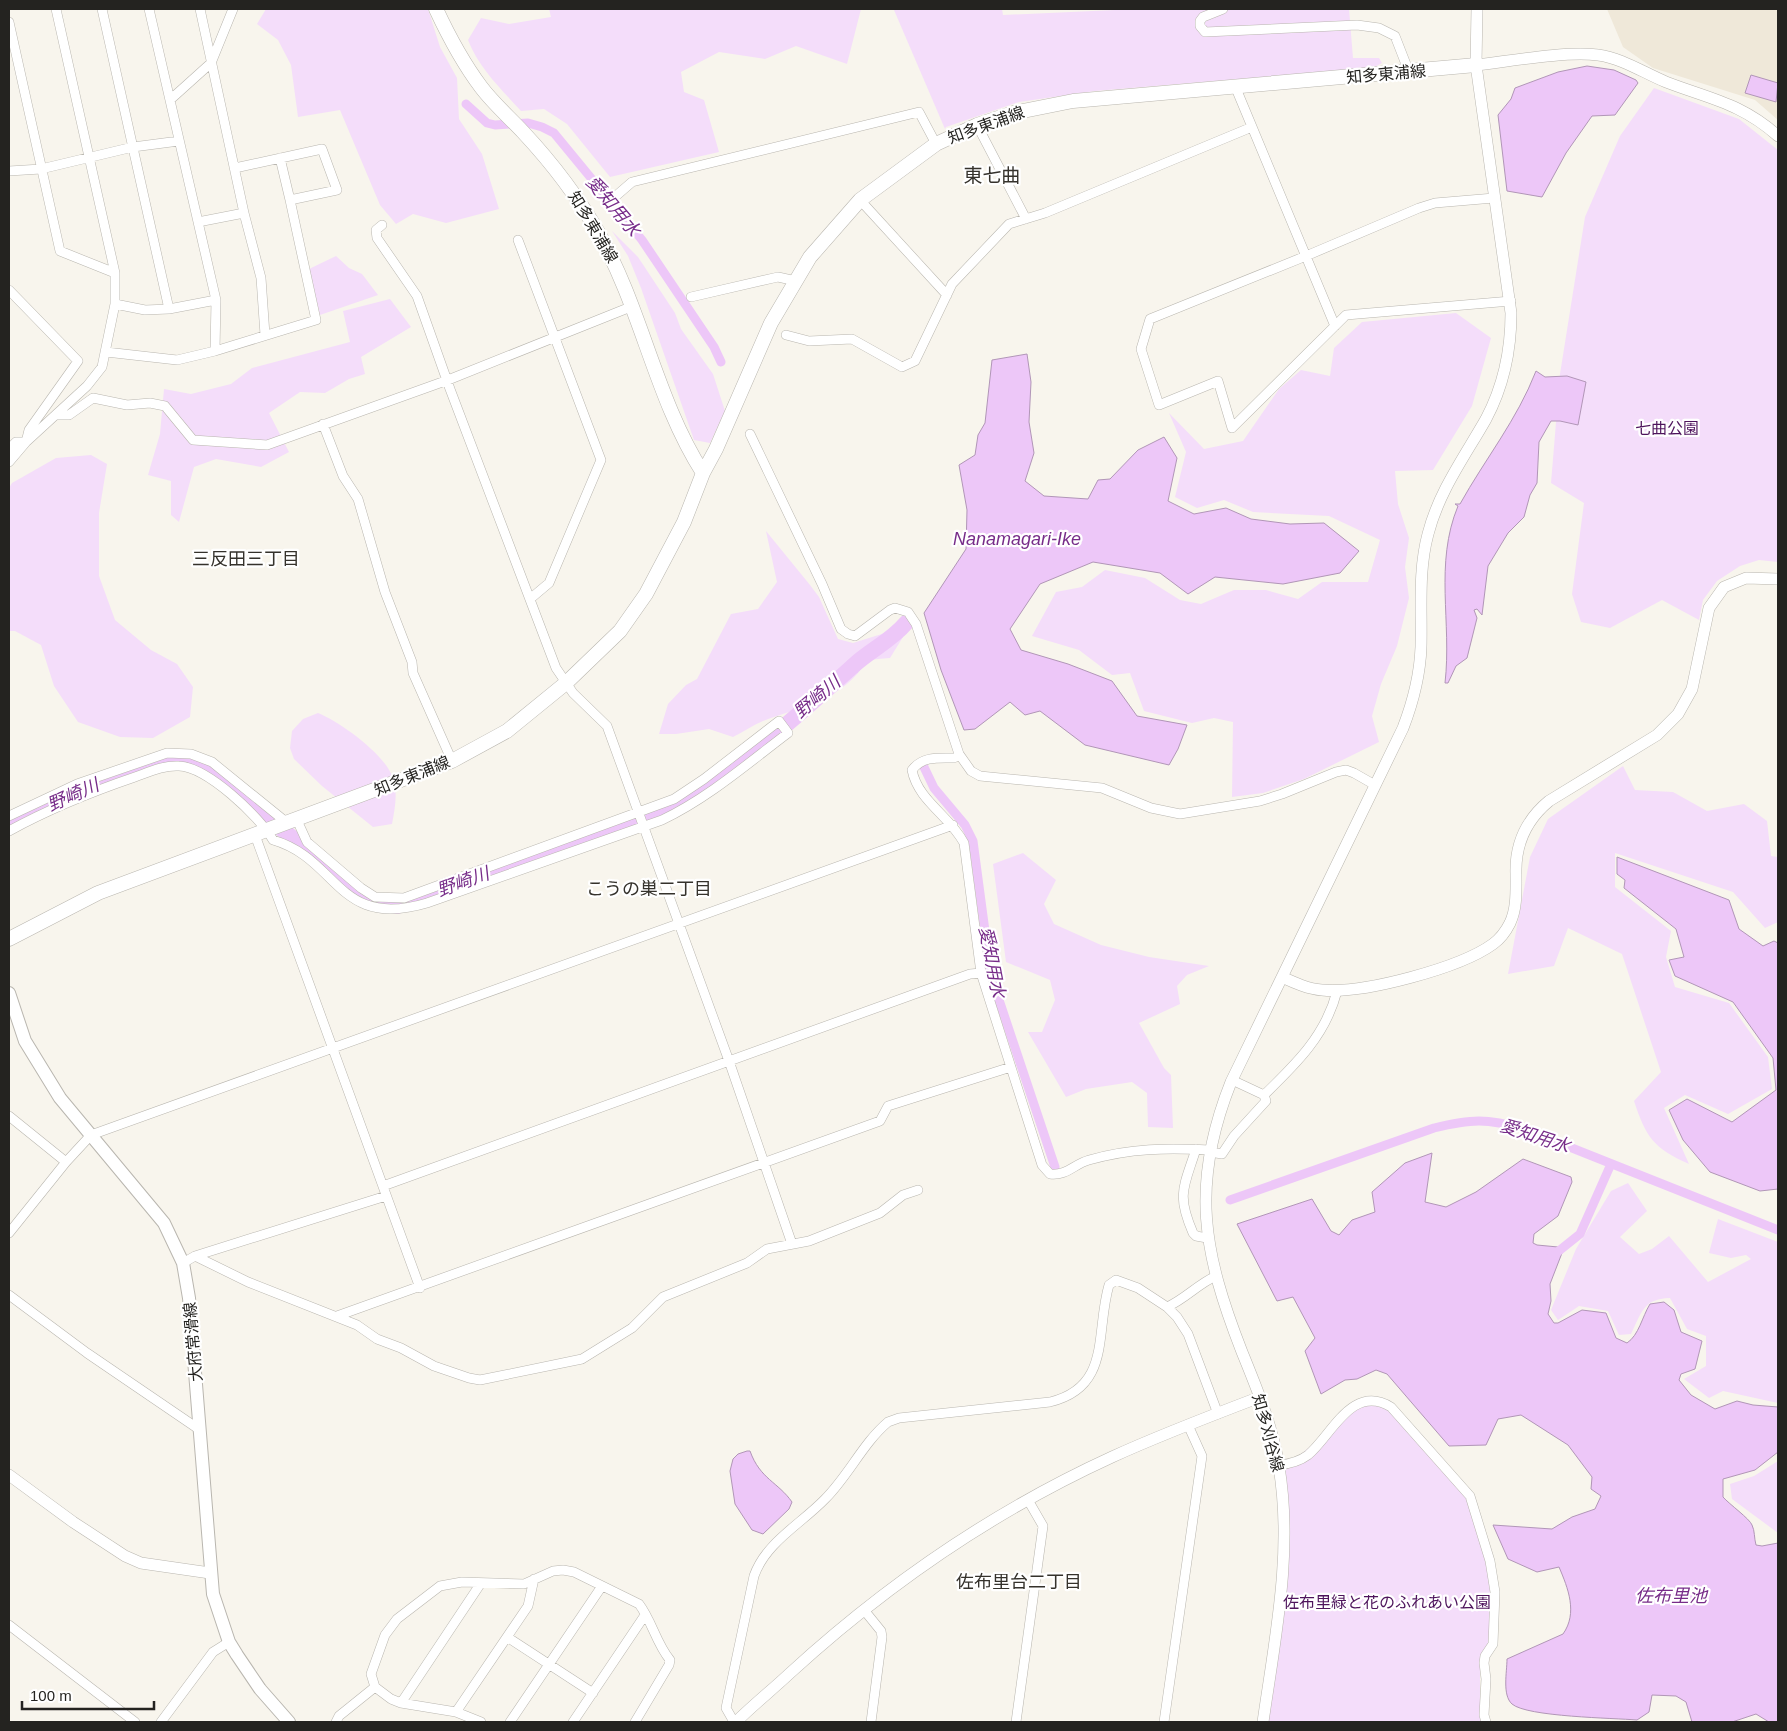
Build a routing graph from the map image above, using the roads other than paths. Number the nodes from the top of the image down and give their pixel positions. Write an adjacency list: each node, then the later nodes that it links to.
1 (56, 9): 22 (street)
2 (102, 9): 20 (street)
3 (149, 9): 14 (street)
4 (200, 9): 10 (street)
5 (233, 9): 10 (street)
6 (436, 9): 44 (main road, 知多東浦線)
7 (1223, 9): 12 (street)
8 (1477, 9): 11 (street)
9 (9, 22): 24 (street)
10 (211, 63): 14 (street); 23 (street)
11 (1476, 64): 12 (main road, 知多東浦線); 17 (street); 27 (street, 知多刈谷線)
12 (1409, 72): 13 (main road, 知多東浦線)
13 (1235, 86): 15 (main road, 知多東浦線); 16 (street)
14 (171, 99): 18 (street)
15 (977, 125): 19 (main road, 知多東浦線); 31 (street)
16 (1252, 128): 31 (street); 35 (street)
17 (1778, 136)
18 (179, 141): 20 (street); 32 (street)
19 (936, 144): 26 (street); 29 (main road, 知多東浦線)
20 (133, 148): 22 (street); 45 (street)
21 (280, 158): 23 (street); 28 (street); 28 (street)
22 (89, 159): 24 (street); 36 (street)
23 (235, 168): 30 (street)
24 (42, 169): 25 (street); 36 (street)
25 (9, 171)
26 (617, 195)
27 (1494, 198): 35 (street); 42 (street, 知多刈谷線)
28 (290, 200): 48 (street)
29 (860, 200): 37 (main road, 知多東浦線); 39 (street)
30 (244, 213): 32 (street); 48 (street)
31 (1026, 219): 39 (street)
32 (198, 222): 41 (street)
33 (382, 225): 52 (street)
34 (518, 240): 49 (street)
35 (1306, 256): 46 (street); 46 (street)
36 (115, 273): 43 (street)
37 (796, 281): 40 (street); 59 (main road, 知多東浦線)
38 (9, 290): 56 (street)
39 (947, 295): 47 (street)
40 (691, 297)
41 (216, 300): 45 (street); 50 (street)
42 (1511, 301): 46 (street); 65 (street, 知多刈谷線)
43 (115, 304): 45 (street); 51 (street)
44 (633, 306): 49 (street); 59 (main road, 知多東浦線)
45 (169, 309)
46 (1336, 326)
47 (786, 335)
48 (265, 336): 50 (street)
49 (554, 337): 52 (street); 61 (street)
50 (214, 351): 51 (street)
51 (106, 352): 53 (street)
52 (448, 380): 54 (street); 61 (street)
53 (57, 415): 54 (street); 56 (street)
54 (323, 424): 64 (street)
55 (750, 434): 65 (street)
56 (26, 442): 57 (street); 58 (street)
57 (9, 449)
58 (9, 462)
59 (703, 473): 62 (main road, 知多東浦線)
60 (1778, 579): 76 (street)
61 (530, 599): 62 (street)
62 (566, 683): 64 (main road, 知多東浦線); 66 (street)
63 (954, 758): 68 (street)
64 (452, 760): 69 (main road, 知多東浦線)
65 (1375, 785): 75 (street, 知多刈谷線)
66 (638, 813): 69 (street); 70 (street); 70 (street)
67 (9, 816): 69 (street)
68 (953, 825): 72 (street); 74 (street)
69 (277, 826): 70 (street); 71 (street); 73 (main road, 知多東浦線); 78 (street)
70 (642, 826): 72 (street)
71 (9, 831)
72 (678, 924): 78 (street); 79 (street)
73 (9, 939)
74 (980, 972): 79 (street); 80 (street)
75 (1282, 977): 76 (street); 81 (street, 知多刈谷線)
76 (1337, 991): 82 (street)
77 (9, 993): 84 (main road, 大府常滑線)
78 (334, 1048): 84 (street); 89 (street)
79 (729, 1061): 88 (street); 89 (street)
80 (1011, 1067): 85 (street); 88 (street)
81 (1232, 1080): 82 (street); 86 (street, 知多刈谷線)
82 (1264, 1095): 86 (street)
83 (9, 1116): 87 (street)
84 (91, 1135): 87 (street); 96 (main road, 大府常滑線)
85 (1196, 1149): 86 (street); 93 (street)
86 (1213, 1152): 93 (street, 知多刈谷線)
87 (66, 1162): 92 (street)
88 (764, 1163): 94 (street); 98 (street)
89 (383, 1186): 91 (street)
90 (918, 1190): 94 (street)
91 (386, 1196): 95 (street); 98 (street)
92 (9, 1233)
93 (1207, 1238): 97 (street, 知多刈谷線)
94 (792, 1244): 101 (street)
95 (195, 1256): 96 (street); 101 (street)
96 (183, 1263): 105 (main road, 大府常滑線)
97 (1216, 1276): 100 (street); 102 (street, 知多刈谷線)
98 (420, 1288): 101 (street)
99 (9, 1295): 105 (street)
100 (1167, 1307): 103 (street); 131 (street)
101 (336, 1316)
102 (1260, 1398): 103 (street); 106 (street, 知多刈谷線)
103 (1218, 1414): 104 (street)
104 (1188, 1425): 108 (street); 134 (street)
105 (200, 1430): 109 (main road, 大府常滑線)
106 (1279, 1465): 135 (street, 知多刈谷線); 136 (street)
107 (9, 1475): 109 (street)
108 (1028, 1500): 113 (street); 133 (street)
109 (210, 1573): 117 (main road, 大府常滑線)
110 (534, 1580): 111 (street); 112 (street); 116 (street)
111 (481, 1584): 119 (street); 121 (street)
112 (602, 1586): 114 (street); 118 (street)
113 (864, 1610): 131 (street); 132 (street)
114 (645, 1615): 120 (street); 130 (street)
115 (9, 1625): 123 (street)
116 (507, 1637): 118 (street); 122 (street)
117 (230, 1642): 124 (street); 125 (main road, 大府常滑線)
118 (550, 1663): 120 (street); 128 (street)
119 (375, 1687): 121 (street); 126 (street)
120 (593, 1694): 129 (street)
121 (401, 1704): 122 (street)
122 (456, 1712): 127 (street)
123 (135, 1722)
124 (161, 1722)
125 (289, 1722)
126 (336, 1722)
127 (481, 1722)
128 (510, 1722)
129 (573, 1722)
130 (635, 1722)
131 (735, 1722)
132 (871, 1722)
133 (1016, 1722)
134 (1164, 1722)
135 (1263, 1722)
136 (1486, 1722)

